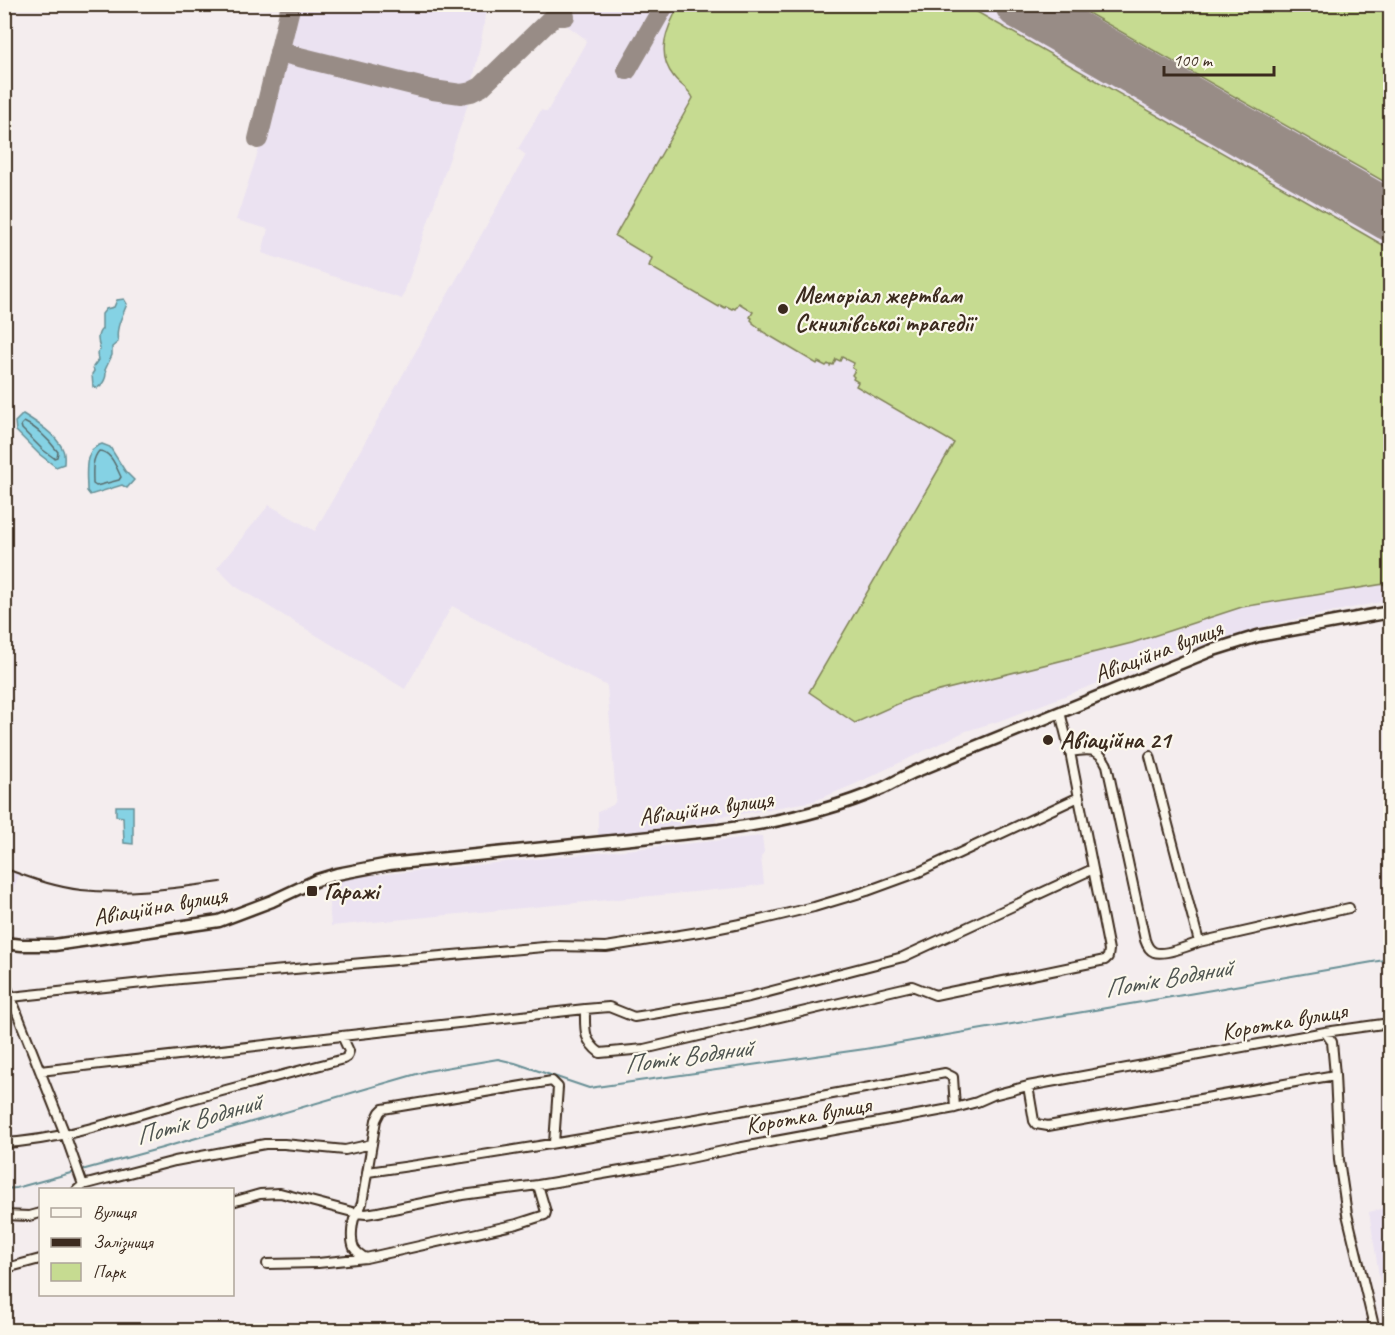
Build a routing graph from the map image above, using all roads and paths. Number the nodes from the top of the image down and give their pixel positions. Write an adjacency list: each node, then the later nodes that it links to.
1 (1390, 612): 2 (street, Авіаційна вулиця)
2 (1060, 712): 3 (street); 9 (street, Авіаційна вулиця)
3 (1070, 752): 5 (street); 8 (street)
4 (1150, 756): 8 (street)
5 (1079, 797): 6 (street); 11 (street)
6 (1093, 869): 12 (street); 12 (street)
7 (1349, 908): 8 (street)
8 (1199, 942)
9 (4, 943)
10 (4, 980): 11 (street)
11 (11, 997): 16 (street)
12 (585, 1009): 15 (street)
13 (1390, 1023): 14 (street, Коротка вулиця)
14 (1325, 1032): 17 (street); 18 (street, Коротка вулиця)
15 (342, 1035): 16 (street); 20 (street)
16 (40, 1071): 20 (street)
17 (1335, 1075): 18 (street); 35 (street)
18 (1028, 1086): 19 (street, Коротка вулиця)
19 (955, 1108): 22 (street); 25 (street, Коротка вулиця)
20 (65, 1134): 21 (street); 26 (street)
21 (4, 1143)
22 (554, 1143): 23 (street); 24 (street)
23 (372, 1144): 24 (street); 26 (street)
24 (368, 1172): 29 (street)
25 (538, 1185): 29 (street, Коротка вулиця); 31 (street)
26 (80, 1187)
27 (234, 1201): 29 (street, Коротка вулиця)
28 (39, 1212): 30 (street)
29 (356, 1213): 31 (street)
30 (4, 1215)
31 (366, 1258): 33 (street)
32 (39, 1259): 34 (street)
33 (267, 1264)
34 (4, 1268)
35 (1375, 1330)

